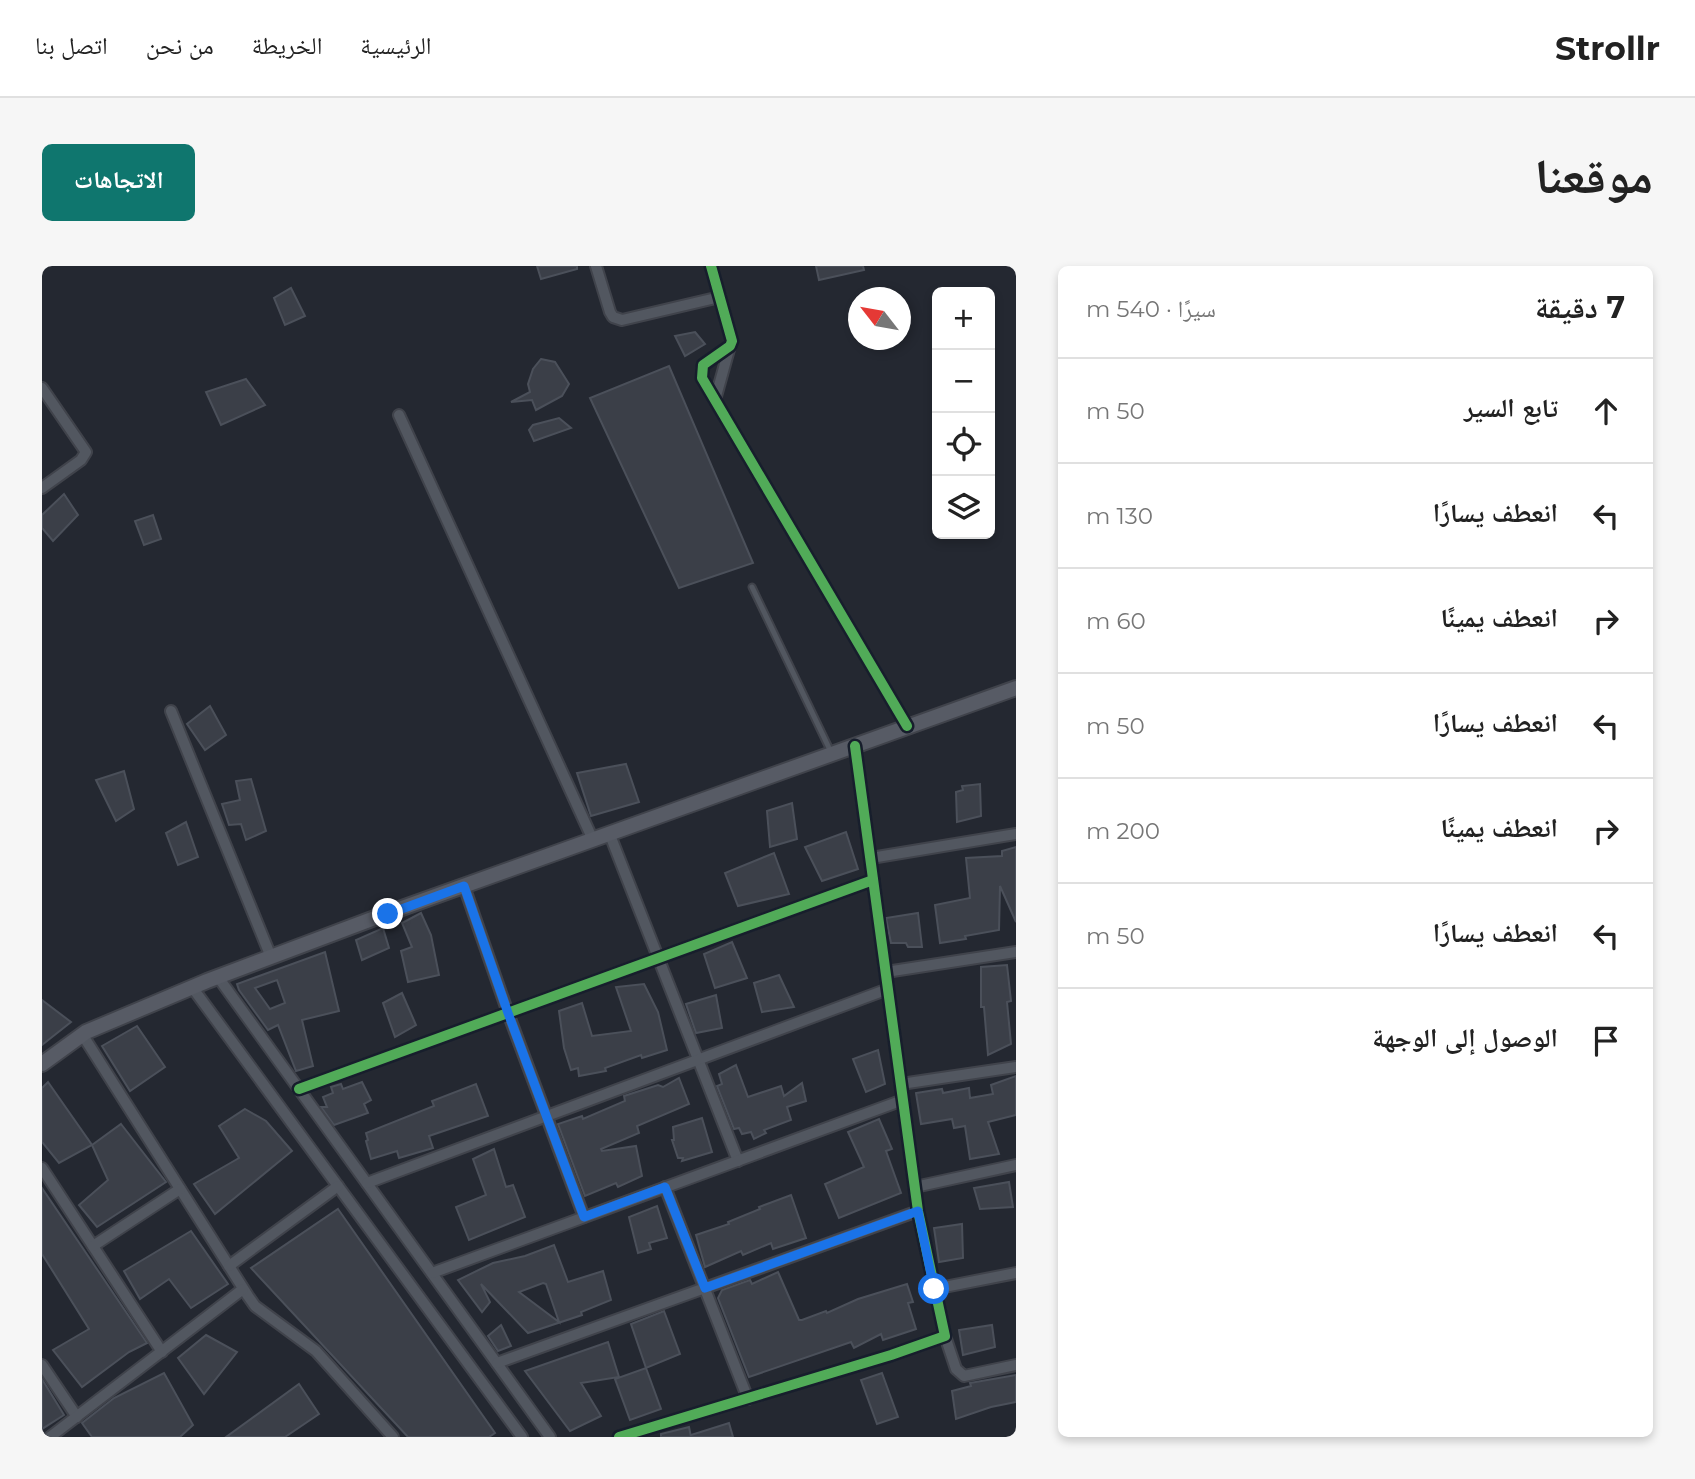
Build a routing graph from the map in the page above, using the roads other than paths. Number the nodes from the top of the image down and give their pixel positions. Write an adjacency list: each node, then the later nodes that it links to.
1 (596, 266): 3 (street)
2 (711, 266): 3 (street)
3 (720, 297): 4 (street)
4 (730, 346): 6 (street); 6 (street)
5 (44, 396): 8 (street)
6 (715, 400): 12 (street)
7 (399, 415): 17 (street)
8 (42, 488)
9 (752, 587): 14 (lane)
10 (1016, 688): 12 (main road)
11 (171, 711): 22 (street)
12 (907, 726): 13 (main road)
13 (855, 746): 14 (main road); 18 (street)
14 (832, 754): 16 (main road)
15 (1016, 834): 18 (street)
16 (610, 835): 17 (main road); 23 (street)
17 (593, 841): 20 (main road)
18 (870, 858): 19 (street)
19 (873, 880): 23 (street); 24 (street)
20 (464, 886): 22 (main road); 28 (street)
21 (1016, 953): 24 (street)
22 (271, 957): 25 (main road)
23 (658, 958): 28 (street); 30 (street)
24 (886, 972): 27 (street)
25 (218, 977): 26 (main road); 34 (street)
26 (192, 987): 29 (main road); 41 (street)
27 (888, 989): 30 (street); 33 (street)
28 (508, 1013): 34 (street); 36 (street)
29 (82, 1034): 31 (main road); 44 (street)
30 (697, 1060): 36 (street); 37 (street)
31 (42, 1065)
32 (1016, 1067): 33 (street)
33 (901, 1084): 35 (street)
34 (299, 1089): 40 (street)
35 (903, 1100): 37 (street); 43 (street)
36 (547, 1116): 40 (street); 46 (street)
37 (738, 1161): 42 (street)
38 (1016, 1165): 43 (street)
39 (42, 1168): 47 (street)
40 (367, 1183): 49 (street)
41 (338, 1186): 48 (street); 63 (street)
42 (665, 1187): 46 (street); 51 (street)
43 (915, 1187): 45 (street)
44 (180, 1189): 47 (street); 48 (street)
45 (918, 1211): 51 (street); 53 (street)
46 (584, 1217): 49 (street)
47 (93, 1246): 55 (street)
48 (229, 1266): 52 (street)
49 (432, 1273): 56 (street)
50 (1016, 1273): 53 (street)
51 (705, 1288): 56 (street); 59 (street)
52 (243, 1289): 55 (street); 62 (street)
53 (934, 1289): 54 (street)
54 (945, 1336): 58 (street); 59 (street)
55 (162, 1352): 60 (street)
56 (497, 1363): 64 (street)
57 (42, 1365): 60 (street)
58 (1016, 1365)
59 (748, 1399): 65 (street)
60 (77, 1417): 61 (street)
61 (50, 1437)
62 (393, 1437)
63 (521, 1437)
64 (550, 1437)
65 (620, 1437)

